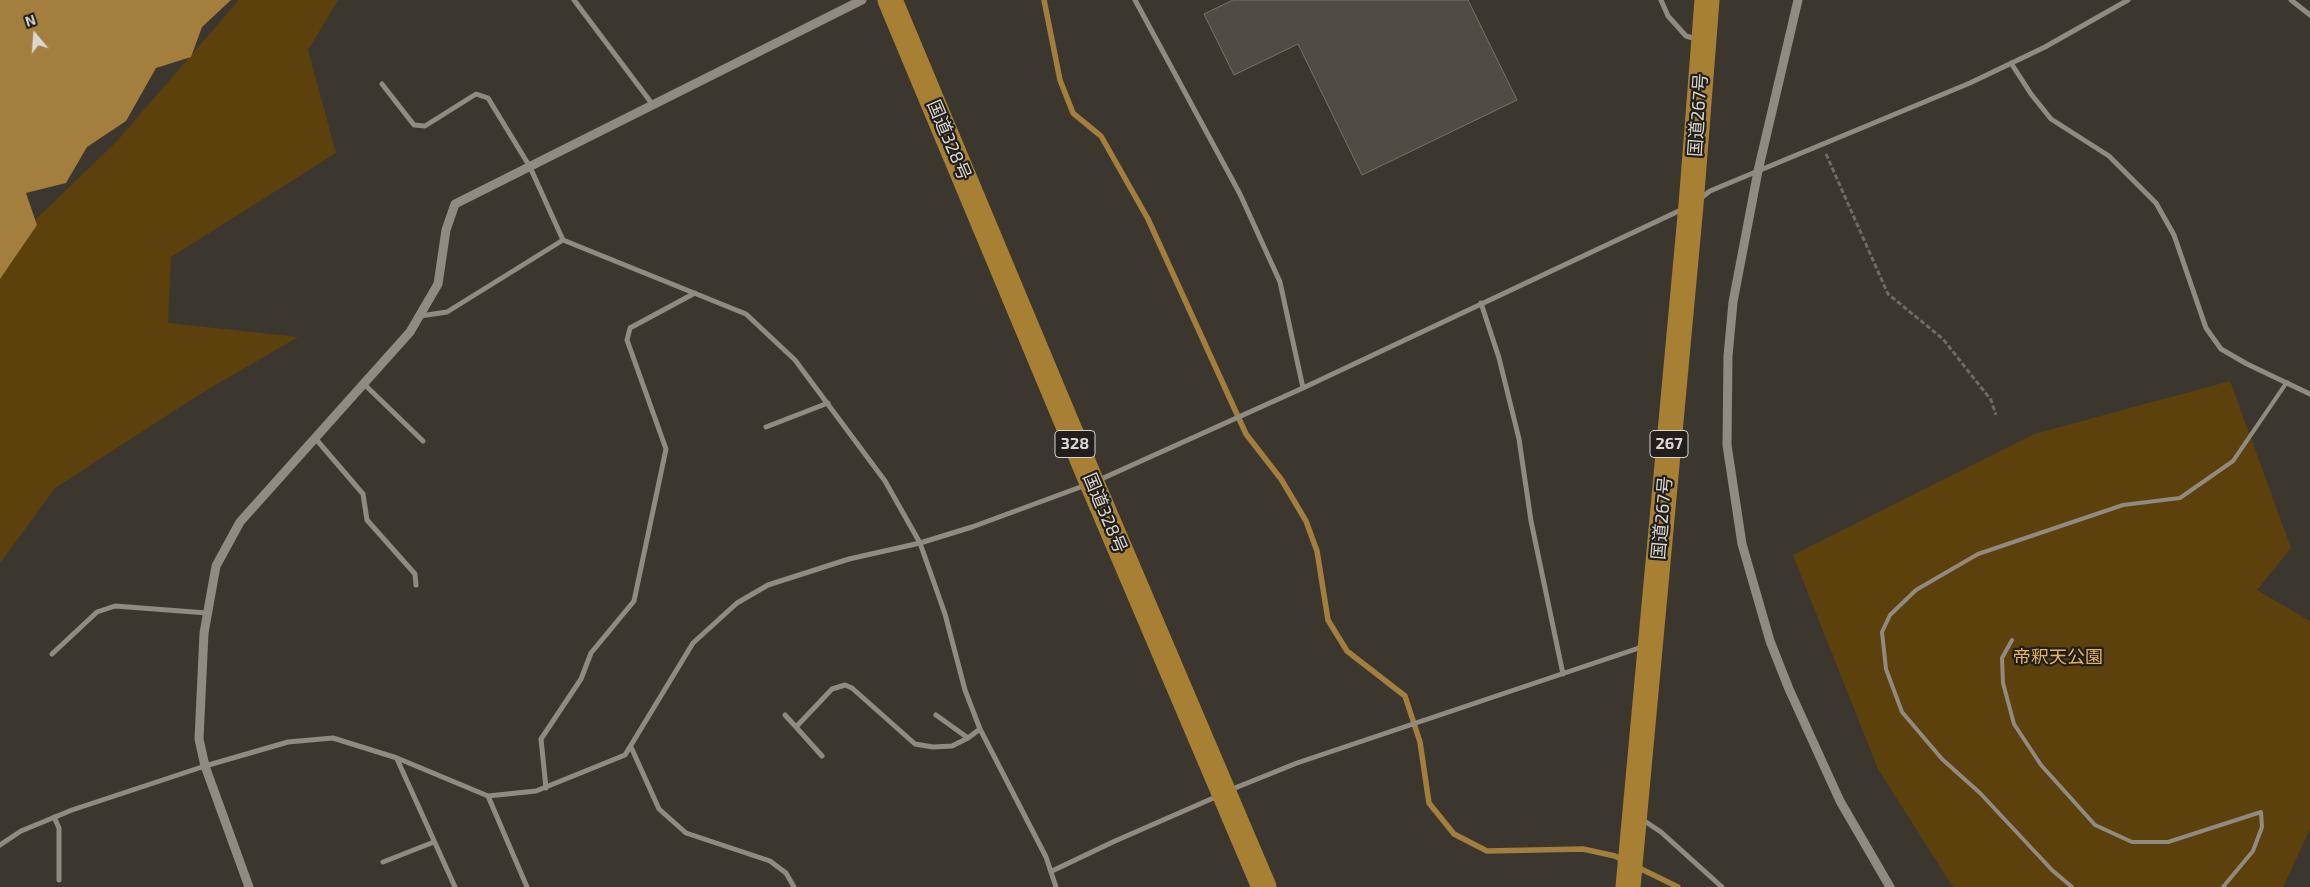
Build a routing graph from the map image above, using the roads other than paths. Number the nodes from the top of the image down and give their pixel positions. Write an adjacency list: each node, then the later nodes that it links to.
1 (574, 0): 14 (street)
2 (862, 0): 14 (street)
3 (890, 0): 30 (highway, 国道328号 / 328)
4 (1135, 0): 24 (street)
5 (1660, 0): 11 (street)
6 (1708, 0): 11 (highway, 国道267号 / 267)
7 (1798, 0): 16 (street)
8 (2128, 0): 12 (street)
9 (2291, 0): 10 (street)
10 (2310, 15)
11 (1704, 42): 17 (highway, 国道267号 / 267)
12 (2012, 63): 16 (street); 22 (street)
13 (382, 84): 15 (street)
14 (653, 105): 15 (street)
15 (530, 167): 18 (street); 21 (street)
16 (1758, 171): 17 (street); 65 (street)
17 (1691, 205): 20 (street); 35 (highway, 国道267号 / 267)
18 (563, 240): 19 (street); 21 (street)
19 (695, 293): 26 (street); 47 (street)
20 (1481, 303): 24 (street); 37 (street)
21 (420, 316): 23 (street)
22 (2287, 382): 25 (street); 66 (lane)
23 (364, 384): 28 (street); 29 (street)
24 (1303, 388): 30 (street)
25 (2310, 394)
26 (828, 403): 27 (street); 31 (street)
27 (766, 427)
28 (315, 438): 32 (street); 33 (street)
29 (423, 441)
30 (1092, 484): 31 (street); 48 (highway, 国道328号 / 328)
31 (920, 543): 41 (street); 43 (street)
32 (416, 585)
33 (208, 613): 36 (street); 46 (street)
34 (2012, 640): 67 (lane)
35 (1650, 645): 37 (street); 50 (highway, 国道267号 / 267)
36 (52, 654)
37 (1563, 674): 48 (street)
38 (785, 715): 40 (street)
39 (936, 715): 42 (street)
40 (796, 727): 42 (street); 44 (street)
41 (980, 729): 42 (street); 55 (street)
42 (968, 738)
43 (631, 747): 47 (street); 60 (street)
44 (822, 756)
45 (397, 758): 46 (street); 49 (street); 52 (street)
46 (204, 766): 51 (street); 57 (street)
47 (546, 788): 49 (street)
48 (1224, 793): 55 (street); 62 (highway, 国道328号 / 328)
49 (488, 796): 59 (street)
50 (1635, 814): 63 (highway, 国道267号 / 267); 64 (street)
51 (54, 818): 53 (street); 56 (street)
52 (434, 842): 54 (street); 58 (street)
53 (0, 845)
54 (383, 862)
55 (1052, 871): 61 (street)
56 (59, 880)
57 (249, 887)
58 (455, 887)
59 (527, 887)
60 (794, 887)
61 (1056, 887)
62 (1264, 887)
63 (1628, 887)
64 (1722, 887)
65 (1890, 887)
66 (2072, 887)
67 (2223, 887)

